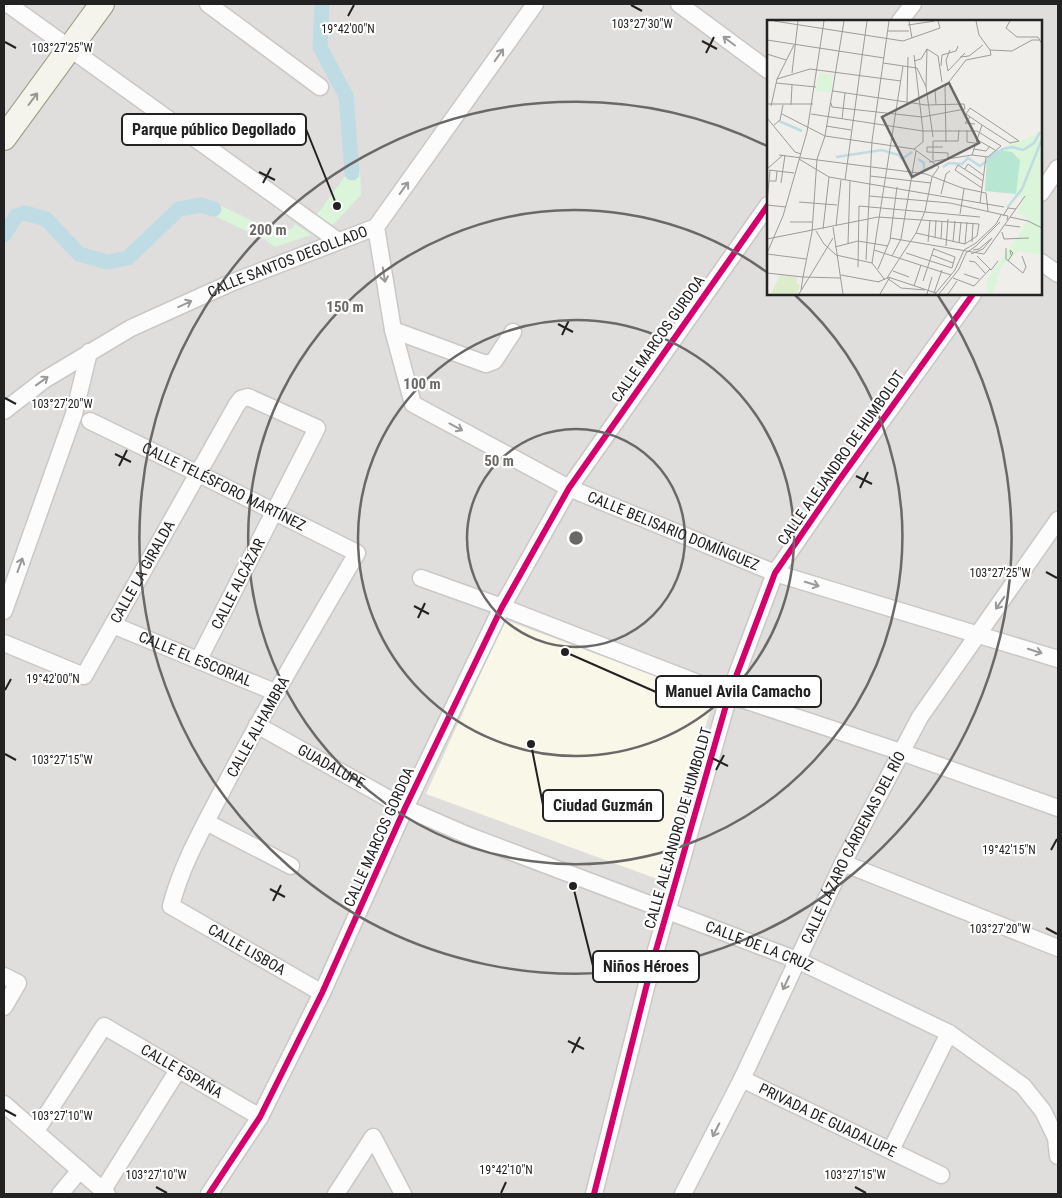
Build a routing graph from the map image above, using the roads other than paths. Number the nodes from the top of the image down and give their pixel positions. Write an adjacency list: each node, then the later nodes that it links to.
1 (8, 4): 8 (street)
2 (102, 4): 8 (street)
3 (208, 4): 10 (street)
4 (535, 4): 15 (street, CALLE SANTOS DEGOLLADO, one-way to 4)
5 (679, 4): 9 (street, one-way to 5)
6 (913, 4): 7 (street)
7 (901, 20)
8 (70, 49): 11 (street, one-way to 8); 16 (street)
9 (767, 69)
10 (320, 87)
11 (4, 138)
12 (1058, 168): 13 (street)
13 (1042, 192)
14 (767, 206): 27 (street, CALLE MARCOS GURDOA)
15 (376, 227): 16 (street, CALLE SANTOS DEGOLLADO); 20 (street, CALLE BELISARIO DOMÍNGUEZ, one-way to 20)
16 (338, 242): 22 (street, CALLE SANTOS DEGOLLADO, one-way to 16)
17 (1042, 263): 18 (street)
18 (1058, 274)
19 (972, 295): 31 (street, CALLE ALEJANDRO DE HUMBOLDT)
20 (393, 330): 21 (street); 27 (street, CALLE BELISARIO DOMÍNGUEZ, one-way to 27)
21 (512, 332)
22 (89, 352): 24 (street, CALLE SANTOS DEGOLLADO, one-way to 22); 34 (street, one-way to 22)
23 (248, 397): 26 (street, CALLE LA GIRALDA); 28 (street, CALLE ALCÁZAR)
24 (4, 411)
25 (90, 421): 26 (street, CALLE TELÉSFORO MARTÍNEZ)
26 (197, 473): 28 (street, CALLE TELÉSFORO MARTÍNEZ); 35 (street, CALLE LA GIRALDA)
27 (569, 488): 31 (street, CALLE BELISARIO DOMÍNGUEZ); 33 (street, CALLE MARCOS GORDOA)
28 (274, 512): 30 (street, CALLE TELÉSFORO MARTÍNEZ); 38 (street, CALLE ALCÁZAR)
29 (1058, 520): 36 (street, CALLE LÁZARO CÁRDENAS DEL RÍO, one-way to 36)
30 (357, 553): 40 (street, CALLE ALHAMBRA)
31 (775, 573): 36 (street, CALLE BELISARIO DOMÍNGUEZ, one-way to 36); 41 (street, CALLE ALEJANDRO DE HUMBOLDT)
32 (421, 578): 33 (street)
33 (502, 607): 41 (street); 44 (street, CALLE MARCOS GORDOA)
34 (4, 611)
35 (113, 625): 37 (street, CALLE LA GIRALDA); 38 (street, CALLE EL ESCORIAL)
36 (978, 633): 39 (street, CALLE BELISARIO DOMÍNGUEZ, one-way to 39); 43 (street, CALLE LÁZARO CÁRDENAS DEL RÍO)
37 (4, 643)
38 (199, 659): 40 (street, CALLE EL ESCORIAL)
39 (1058, 659)
40 (276, 692): 42 (street, CALLE ALHAMBRA)
41 (729, 695): 43 (street); 50 (street, CALLE ALEJANDRO DE HUMBOLDT)
42 (256, 725): 44 (street, GUADALUPE); 46 (street, CALLE ALHAMBRA)
43 (901, 752): 45 (street); 47 (street, CALLE LÁZARO CÁRDENAS DEL RÍO)
44 (405, 808): 50 (street, CALLE DE LA CRUZ); 54 (street, CALLE MARCOS GORDOA)
45 (1058, 808)
46 (206, 822): 48 (street); 49 (street, CALLE ALHAMBRA)
47 (843, 863): 51 (street); 52 (street, CALLE LÁZARO CÁRDENAS DEL RÍO)
48 (290, 866)
49 (171, 906): 54 (street, CALLE LISBOA)
50 (667, 910): 52 (street, CALLE DE LA CRUZ); 71 (street, CALLE ALEJANDRO DE HUMBOLDT)
51 (1058, 948)
52 (797, 960): 56 (street, CALLE DE LA CRUZ); 58 (street, CALLE LÁZARO CÁRDENAS DEL RÍO, one-way to 58)
53 (4, 976): 55 (street)
54 (322, 993): 60 (street, CALLE MARCOS GORDOA)
55 (4, 1007)
56 (949, 1033): 62 (street); 63 (street, CALLE DE LA CRUZ)
57 (178, 1070): 60 (street, CALLE ESPAÑA); 61 (street, CALLE ESPAÑA); 66 (street)
58 (742, 1079): 62 (street, PRIVADA DE GUADALUPE); 72 (street, CALLE LÁZARO CÁRDENAS DEL RÍO, one-way to 72)
59 (4, 1104): 61 (street)
60 (260, 1117): 68 (street, CALLE MARCOS GORDOA)
61 (36, 1131): 64 (street)
62 (891, 1150): 65 (street, PRIVADA DE GUADALUPE)
63 (1058, 1156)
64 (80, 1170): 66 (street); 67 (street)
65 (942, 1175)
66 (105, 1192)
67 (60, 1194)
68 (209, 1194)
69 (336, 1194): 70 (street)
70 (403, 1194)
71 (594, 1194)
72 (684, 1194)

